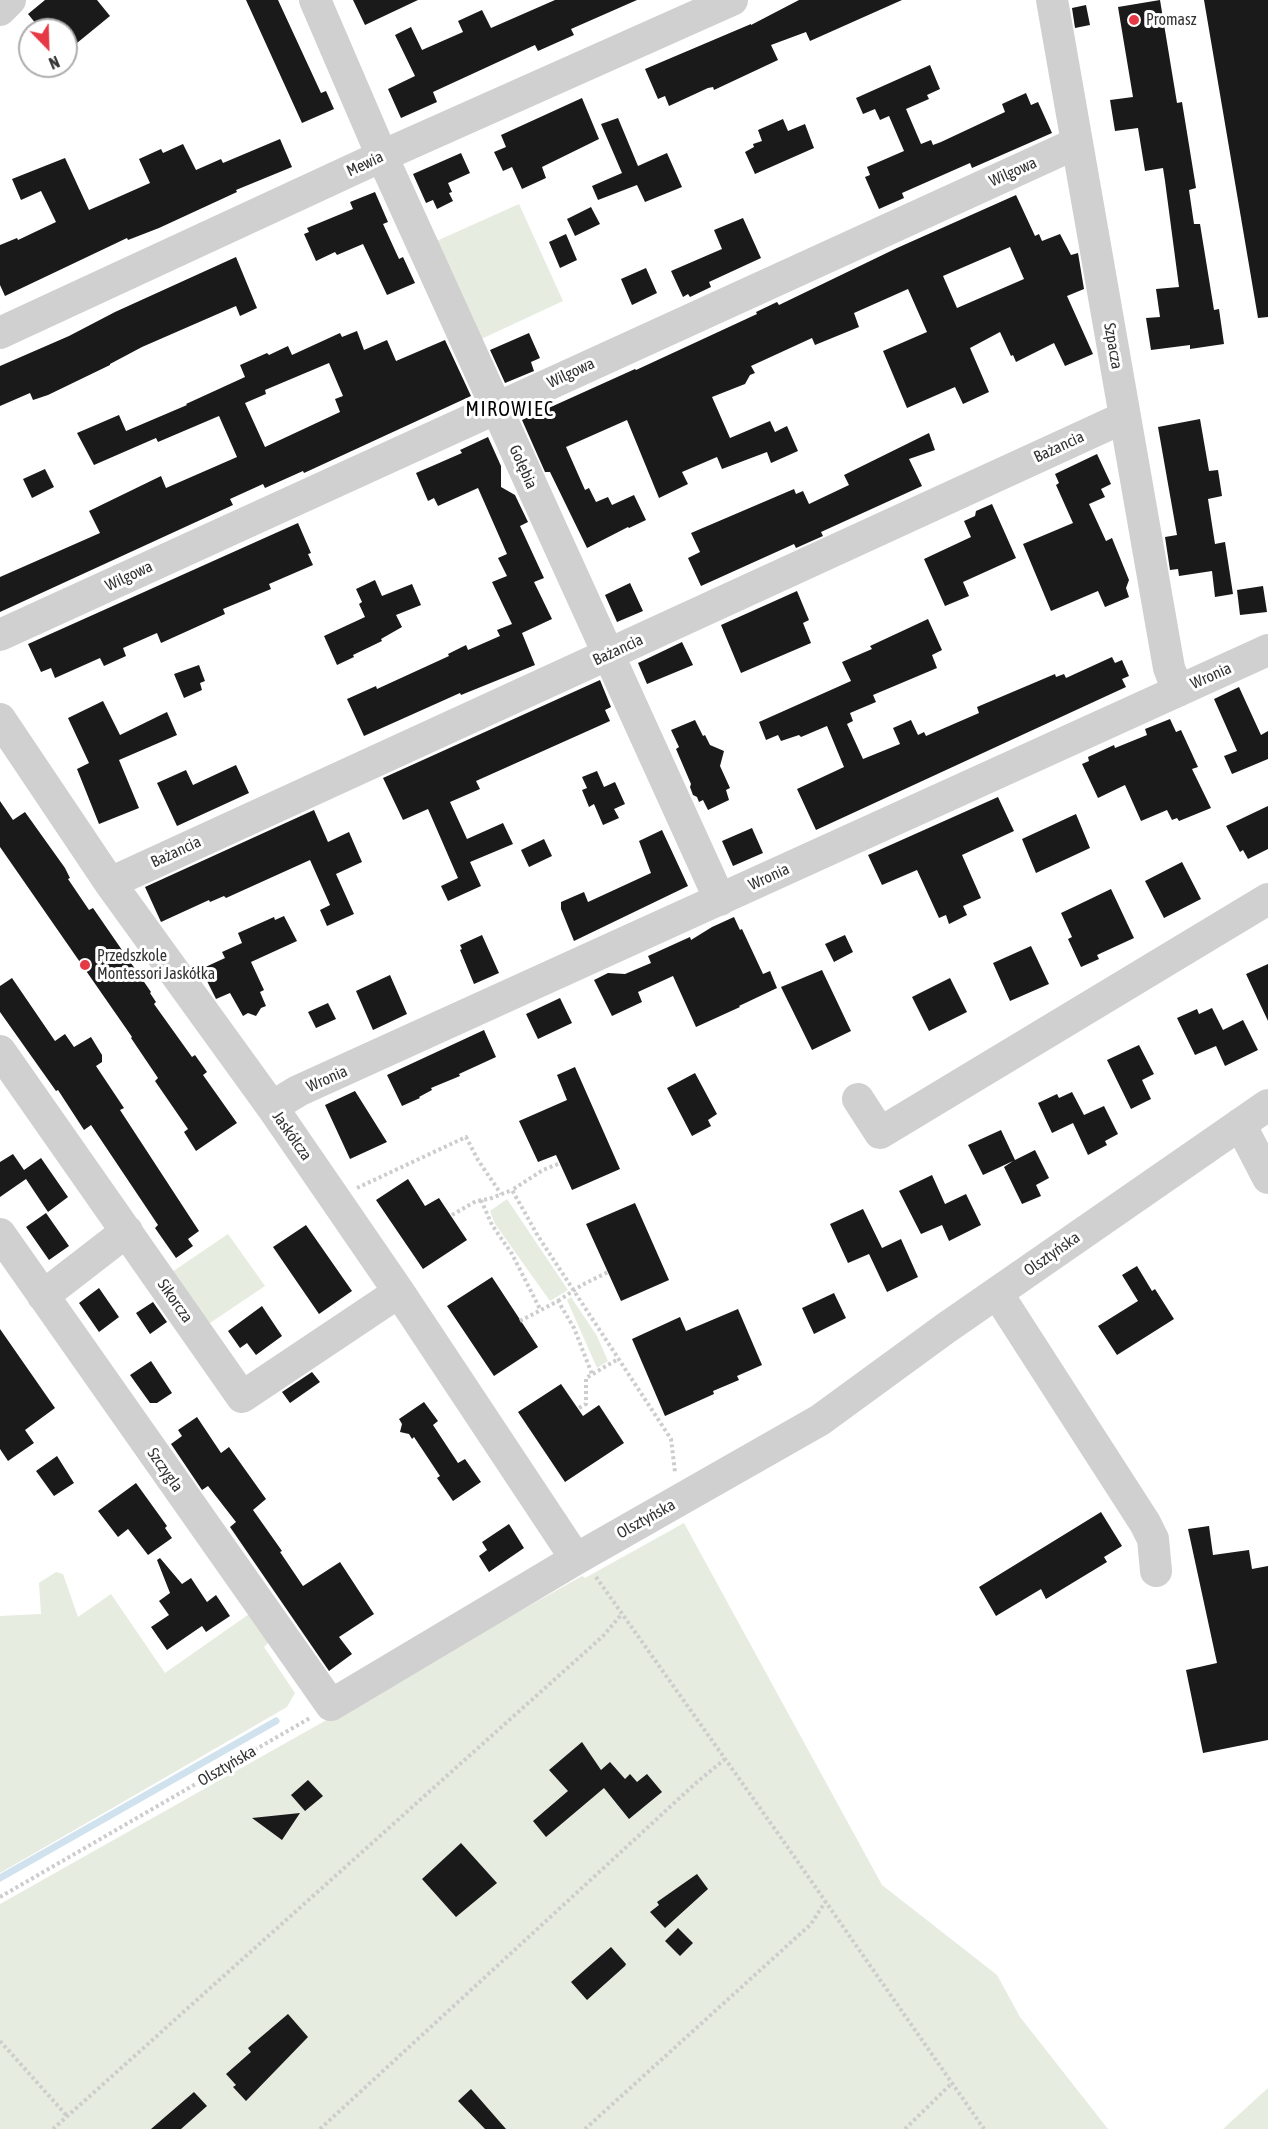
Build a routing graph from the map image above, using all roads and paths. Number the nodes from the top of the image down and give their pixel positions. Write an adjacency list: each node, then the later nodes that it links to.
1 (10, 0): 5 (street)
2 (315, 0): 7 (street, Gołębia)
3 (732, 0): 7 (street, Mewia)
4 (1052, 0): 6 (street, Szpacza)
5 (0, 10)
6 (1077, 143): 9 (street, Wilgowa); 10 (street, Szpacza)
7 (382, 156): 8 (street, Mewia); 9 (street, Gołębia)
8 (0, 333)
9 (496, 408): 11 (street, Wilgowa); 13 (street, Gołębia)
10 (1125, 417): 13 (street, Bażancia); 14 (street, Szpacza)
11 (0, 635)
12 (1268, 650): 14 (street, Wronia)
13 (608, 654): 16 (street, Bażancia); 18 (street, Gołębia)
14 (1178, 691): 18 (street, Wronia)
15 (0, 719): 16 (street, Jaskółcza)
16 (110, 883): 22 (street, Jaskółcza)
17 (1268, 899): 20 (street)
18 (720, 900): 22 (street, Wronia)
19 (0, 1051): 31 (street, Sikorcza)
20 (858, 1099)
21 (1268, 1105): 23 (street, Olsztyńska)
22 (272, 1107): 35 (street, Jaskółcza)
23 (1240, 1124): 25 (street); 36 (street, Olsztyńska)
24 (558, 1164): 26 (path)
25 (1268, 1178)
26 (512, 1190): 28 (path); 34 (path)
27 (351, 1191): 28 (path)
28 (501, 1194): 29 (path)
29 (481, 1200): 30 (path); 39 (path)
30 (452, 1215)
31 (127, 1231): 35 (street, Sikorcza); 37 (street)
32 (0, 1234): 37 (street, Szczygla)
33 (608, 1272): 34 (path)
34 (574, 1291): 38 (path); 41 (path)
35 (399, 1292): 45 (street, Jaskółcza)
36 (997, 1293): 45 (street, Olsztyńska); 46 (street)
37 (43, 1296): 48 (street, Szczygla)
38 (558, 1301): 39 (path); 42 (path)
39 (540, 1310): 40 (path)
40 (520, 1321)
41 (618, 1359): 42 (path); 44 (path)
42 (592, 1374): 43 (path)
43 (579, 1408)
44 (676, 1479)
45 (585, 1566): 47 (path); 48 (street, Olsztyńska)
46 (1156, 1571)
47 (621, 1615): 49 (path); 54 (path)
48 (331, 1706): 50 (path, Olsztyńska)
49 (725, 1759): 51 (path); 56 (path)
50 (0, 1897)
51 (825, 1902): 53 (path); 57 (path)
52 (0, 2041): 54 (path)
53 (952, 2083): 58 (path); 59 (path)
54 (67, 2116): 55 (path)
55 (53, 2129)
56 (320, 2129)
57 (585, 2129)
58 (904, 2129)
59 (984, 2129)

